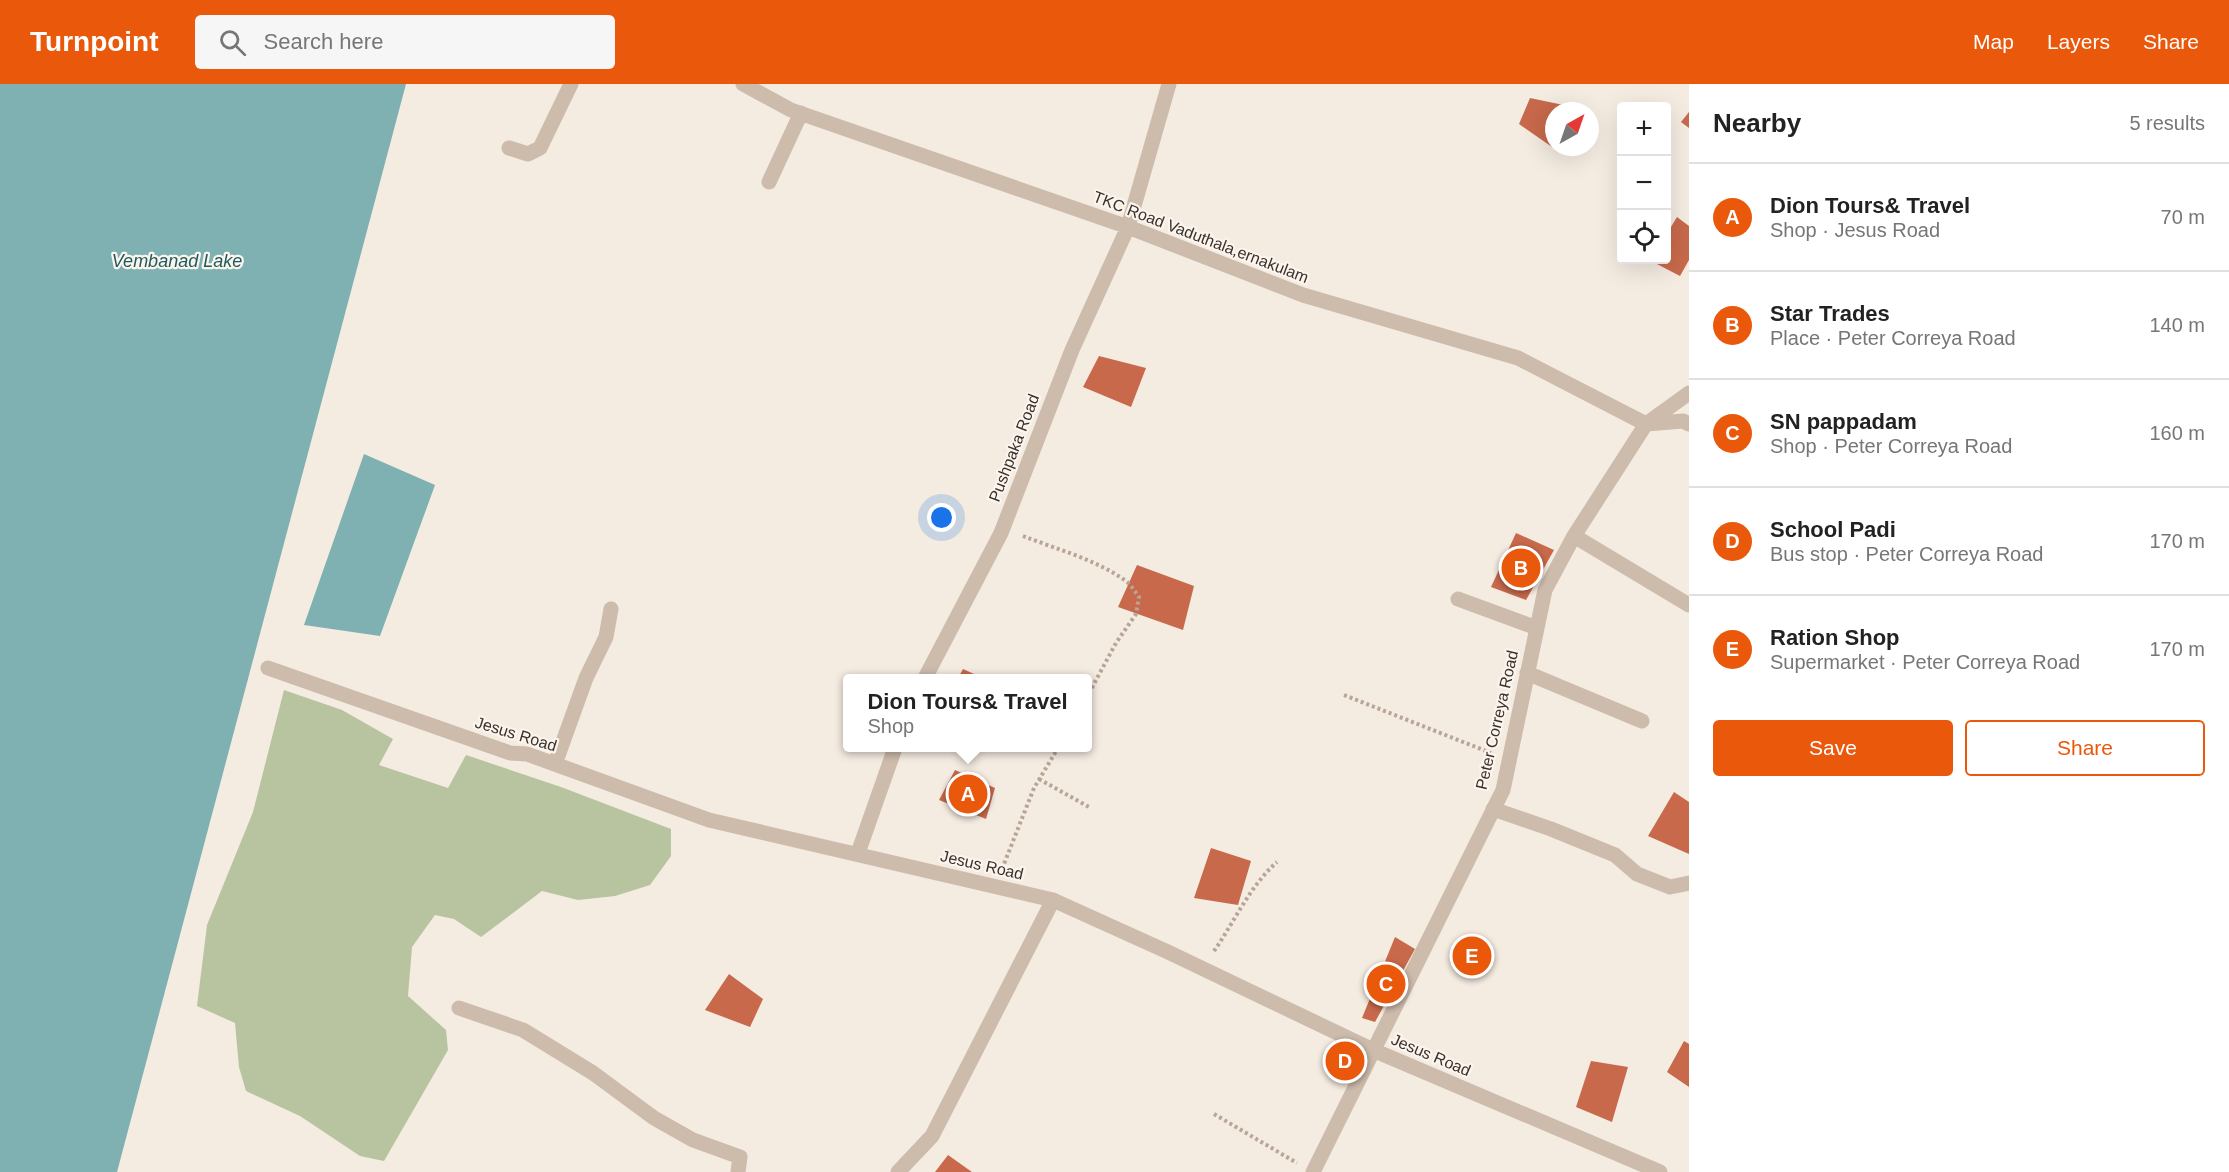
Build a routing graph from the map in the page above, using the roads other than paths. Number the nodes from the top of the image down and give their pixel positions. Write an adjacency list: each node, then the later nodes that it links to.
1 (571, 84): 5 (street)
2 (743, 84): 4 (street, TKC Road Vaduthala,ernakulam)
3 (1168, 84): 7 (street, Pushpaka Road)
4 (801, 113): 6 (street); 7 (street, TKC Road Vaduthala,ernakulam)
5 (509, 148)
6 (769, 182)
7 (1128, 226): 9 (street, TKC Road Vaduthala,ernakulam); 18 (street, Pushpaka Road)
8 (1689, 393): 9 (street, Peter Correya Road)
9 (1646, 424): 10 (street); 11 (street, Peter Correya Road)
10 (1689, 424)
11 (1575, 536): 13 (street); 15 (street, Peter Correya Road)
12 (1458, 599): 15 (street)
13 (1689, 605)
14 (610, 609): 21 (street)
15 (1537, 628): 17 (street, Peter Correya Road)
16 (268, 668): 21 (street, Jesus Road)
17 (1527, 673): 19 (street); 22 (street, Peter Correya Road)
18 (927, 674)
19 (1641, 722)
20 (893, 752): 23 (street)
21 (555, 764): 23 (street, Jesus Road)
22 (1493, 809): 24 (street); 27 (street, Peter Correya Road)
23 (858, 854): 25 (street, Jesus Road)
24 (1689, 883)
25 (1053, 900): 27 (street, Jesus Road); 29 (street)
26 (459, 1008): 28 (street)
27 (1373, 1050): 30 (street, Peter Correya Road); 31 (street, Jesus Road)
28 (739, 1164)
29 (898, 1172)
30 (1313, 1172)
31 (1660, 1172)

